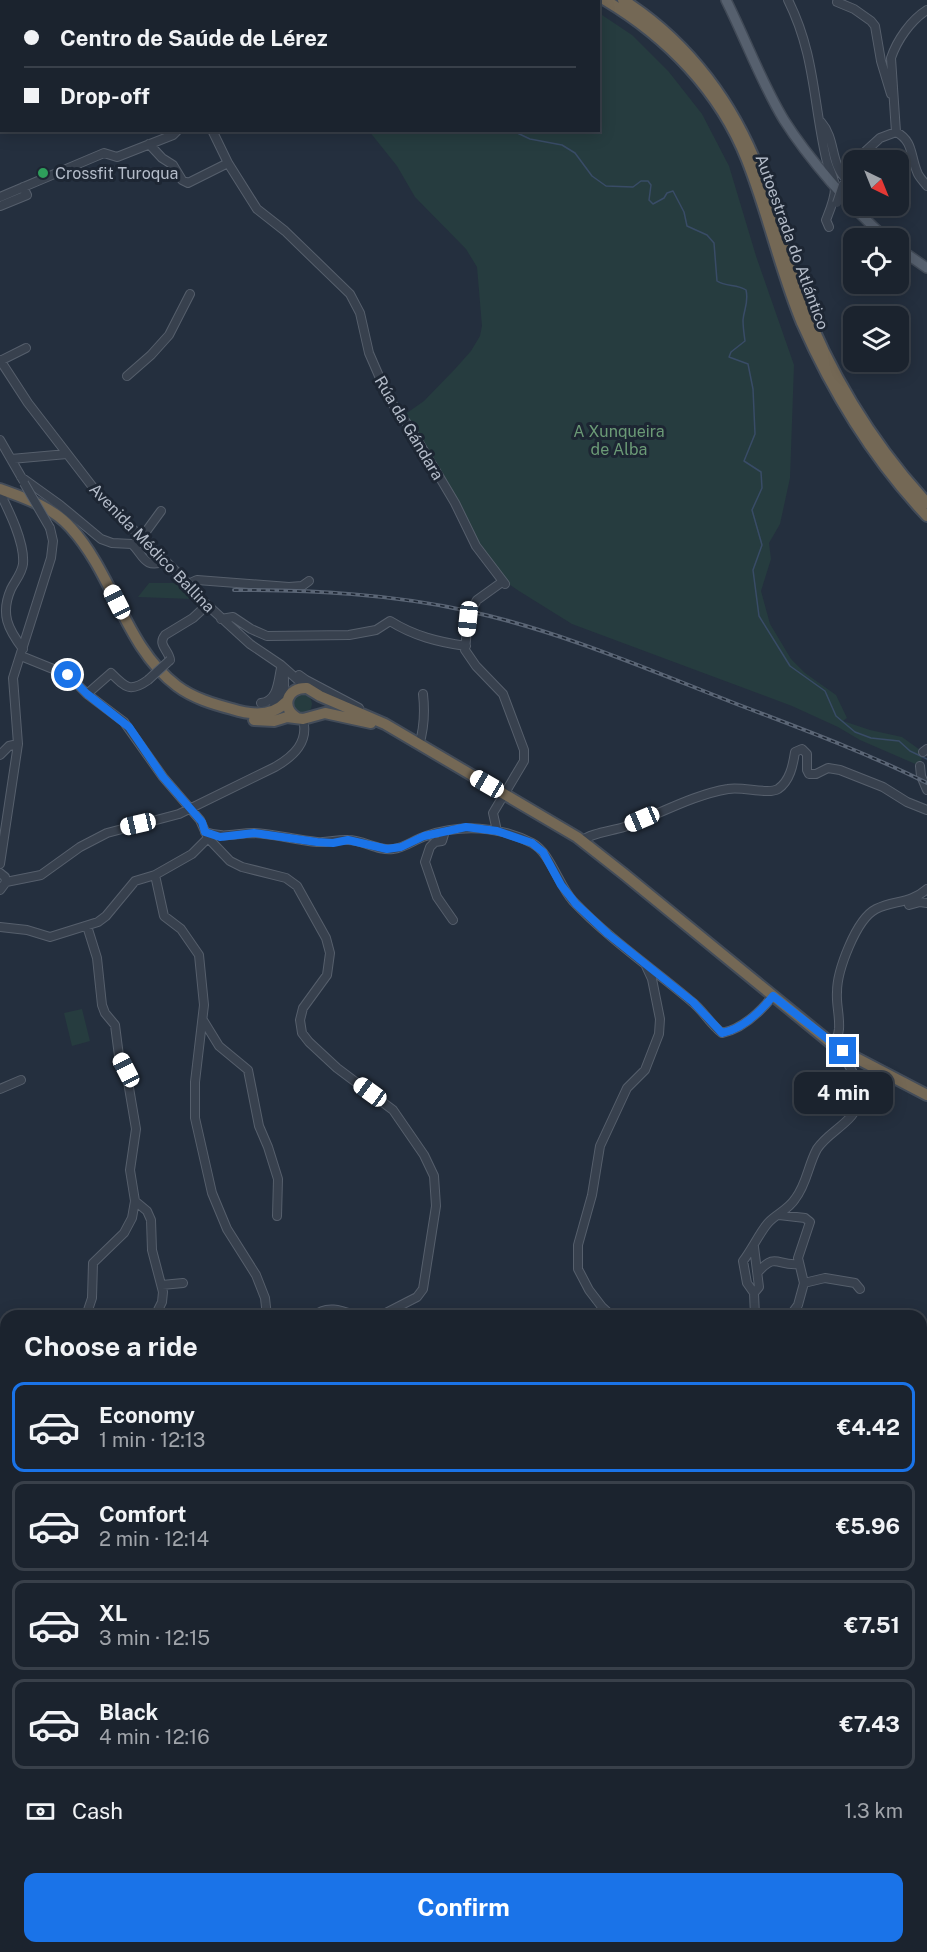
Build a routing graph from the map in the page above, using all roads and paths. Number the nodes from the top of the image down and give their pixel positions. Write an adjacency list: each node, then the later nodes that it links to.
1 (605, 0): 39 (highway, Autoestrada do Atlántico)
2 (622, 0): 36 (highway, Autoestrada do Atlántico)
3 (723, 0): 16 (main road)
4 (788, 0): 8 (street)
5 (837, 2): 7 (street)
6 (927, 10): 7 (street)
7 (894, 101): 11 (street)
8 (819, 120): 16 (street); 16 (street)
9 (176, 132): 12 (street)
10 (214, 132): 14 (street, Rúa da Gándara)
11 (896, 132): 13 (street); 17 (street)
12 (149, 144): 14 (street); 18 (street)
13 (867, 150)
14 (228, 163): 45 (street, Rúa da Gándara)
15 (843, 180): 16 (street)
16 (840, 185): 16 (street, bridge); 21 (main road); 22 (main road)
17 (927, 186)
18 (23, 187): 19 (street); 20 (street)
19 (0, 196)
20 (0, 206)
21 (872, 228)
22 (877, 228)
23 (909, 256): 25 (main road)
24 (909, 262): 26 (main road)
25 (927, 268)
26 (927, 274)
27 (190, 294): 30 (street)
28 (27, 348): 29 (street, Avenida Médico Ballina)
29 (0, 361): 32 (street, Avenida Médico Ballina)
30 (127, 376)
31 (0, 440): 33 (street)
32 (67, 454): 33 (street); 40 (street, Avenida Médico Ballina)
33 (11, 459): 34 (street)
34 (22, 480): 41 (street); 49 (street, bridge)
35 (0, 491): 37 (street); 51 (highway)
36 (927, 503)
37 (2, 505): 49 (street)
38 (161, 511): 40 (street)
39 (927, 516)
40 (142, 537): 41 (street, Avenida Médico Ballina)
41 (165, 561): 42 (street, Avenida Médico Ballina)
42 (186, 581): 43 (street); 44 (street, Avenida Médico Ballina, bridge)
43 (309, 582)
44 (205, 603): 46 (street, Avenida Médico Ballina); 53 (street, bridge)
45 (473, 607)
46 (221, 619): 48 (street); 50 (street, Avenida Médico Ballina)
47 (468, 619): 48 (street)
48 (466, 646): 64 (street)
49 (22, 653): 53 (street); 60 (street)
50 (281, 666): 52 (street, Avenida Médico Ballina); 55 (street); 56 (street); 57 (street)
51 (178, 687): 56 (highway); 58 (highway)
52 (310, 690): 55 (highway); 57 (highway); 58 (highway)
53 (87, 694): 65 (street)
54 (423, 694): 59 (street)
55 (288, 697): 56 (highway); 58 (highway)
56 (261, 708)
57 (366, 715): 59 (highway)
58 (304, 717): 59 (highway); 65 (street)
59 (415, 743): 64 (highway)
60 (18, 744): 61 (street); 71 (street)
61 (0, 755)
62 (920, 765): 63 (street)
63 (927, 790)
64 (505, 795): 68 (street); 70 (highway)
65 (190, 809): 69 (street); 74 (street)
66 (927, 810): 70 (street)
67 (445, 831): 68 (street); 69 (street); 79 (street)
68 (497, 831): 82 (street)
69 (207, 835): 73 (street); 104 (street)
70 (581, 841): 83 (highway)
71 (0, 864)
72 (0, 873): 74 (street)
73 (155, 875): 80 (street); 84 (street)
74 (6, 882): 76 (street)
75 (927, 889): 77 (street)
76 (0, 890)
77 (899, 903): 78 (street); 85 (street)
78 (927, 903)
79 (453, 920)
80 (87, 926): 81 (street); 90 (street)
81 (0, 927)
82 (645, 964): 83 (street); 105 (street)
83 (773, 996): 85 (highway)
84 (203, 1020): 92 (street); 103 (street)
85 (831, 1044): 86 (highway)
86 (843, 1051): 89 (highway); 91 (street)
87 (21, 1080): 88 (street)
88 (0, 1089)
89 (927, 1095)
90 (135, 1201): 98 (street); 101 (street)
91 (779, 1215): 93 (street); 94 (street)
92 (277, 1216)
93 (754, 1247): 95 (street); 100 (street)
94 (798, 1264): 95 (street); 97 (street)
95 (758, 1272): 100 (street)
96 (183, 1283): 98 (street)
97 (804, 1283): 99 (street); 107 (street)
98 (162, 1285): 102 (street)
99 (860, 1289)
100 (754, 1293): 106 (street)
101 (88, 1310)
102 (158, 1310)
103 (266, 1310)
104 (392, 1310)
105 (605, 1310)
106 (755, 1310)
107 (794, 1310)

